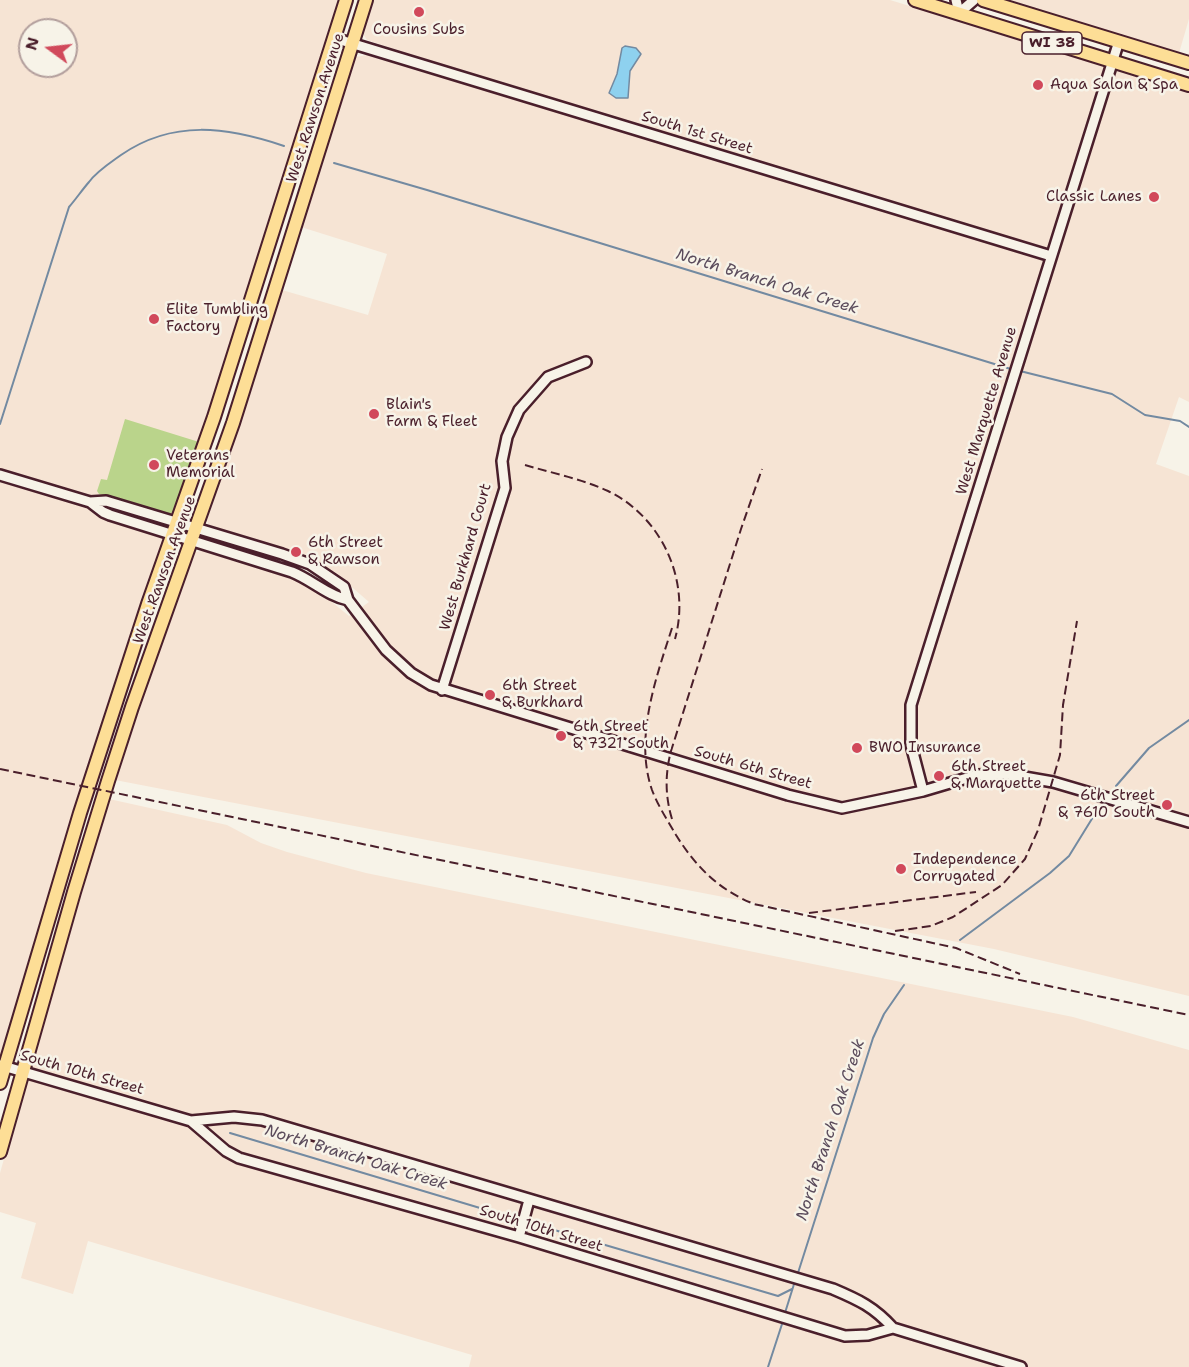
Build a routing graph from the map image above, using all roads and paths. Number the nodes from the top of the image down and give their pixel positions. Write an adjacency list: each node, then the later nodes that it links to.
1 (346, 0): 8 (main road, West Rawson Avenue)
2 (366, 0): 10 (main road, West Rawson Avenue)
3 (915, 0): 7 (main road, WI 38)
4 (956, 0): 7 (street)
5 (974, 0): 7 (street)
6 (983, 0): 9 (main road, WI 38)
7 (959, 13): 11 (main road, WI 38)
8 (334, 38): 10 (street, South 1st Street); 14 (main road, West Rawson Avenue)
9 (1119, 41): 11 (street, West Marquette Avenue); 12 (main road, WI 38)
10 (353, 44): 15 (street, South 1st Street); 16 (main road, West Rawson Avenue)
11 (1112, 61): 13 (main road, WI 38); 15 (street, West Marquette Avenue)
12 (1189, 63)
13 (1189, 85)
14 (265, 256): 16 (main road); 20 (main road, West Rawson Avenue)
15 (1051, 256): 26 (street, West Marquette Avenue)
16 (284, 262): 21 (main road, West Rawson Avenue)
17 (586, 362): 25 (street, West Burkhard Court)
18 (0, 475): 19 (street, South 6th Street)
19 (90, 502): 20 (street, South 6th Street); 22 (street, South 6th Street)
20 (178, 522): 21 (street, South 6th Street); 22 (main road, West Rawson Avenue)
21 (196, 528): 23 (main road, West Rawson Avenue); 24 (street, South 6th Street)
22 (173, 534): 23 (street, South 6th Street); 28 (main road, West Rawson Avenue)
23 (192, 540): 24 (street, South 6th Street); 29 (main road, West Rawson Avenue)
24 (348, 600): 25 (street, South 6th Street)
25 (442, 690): 26 (street, South 6th Street)
26 (923, 791): 27 (street, South 6th Street)
27 (1189, 822)
28 (3, 1066): 29 (street, South 10th Street); 30 (main road, West Rawson Avenue)
29 (24, 1072): 31 (street, South 10th Street); 32 (main road, West Rawson Avenue)
30 (0, 1083)
31 (191, 1121): 33 (street, South 10th Street); 34 (street, South 10th Street)
32 (0, 1152)
33 (529, 1200): 34 (street); 35 (street, South 10th Street)
34 (519, 1237): 35 (street, South 10th Street)
35 (893, 1328): 36 (street, South 10th Street)
36 (1021, 1367)

